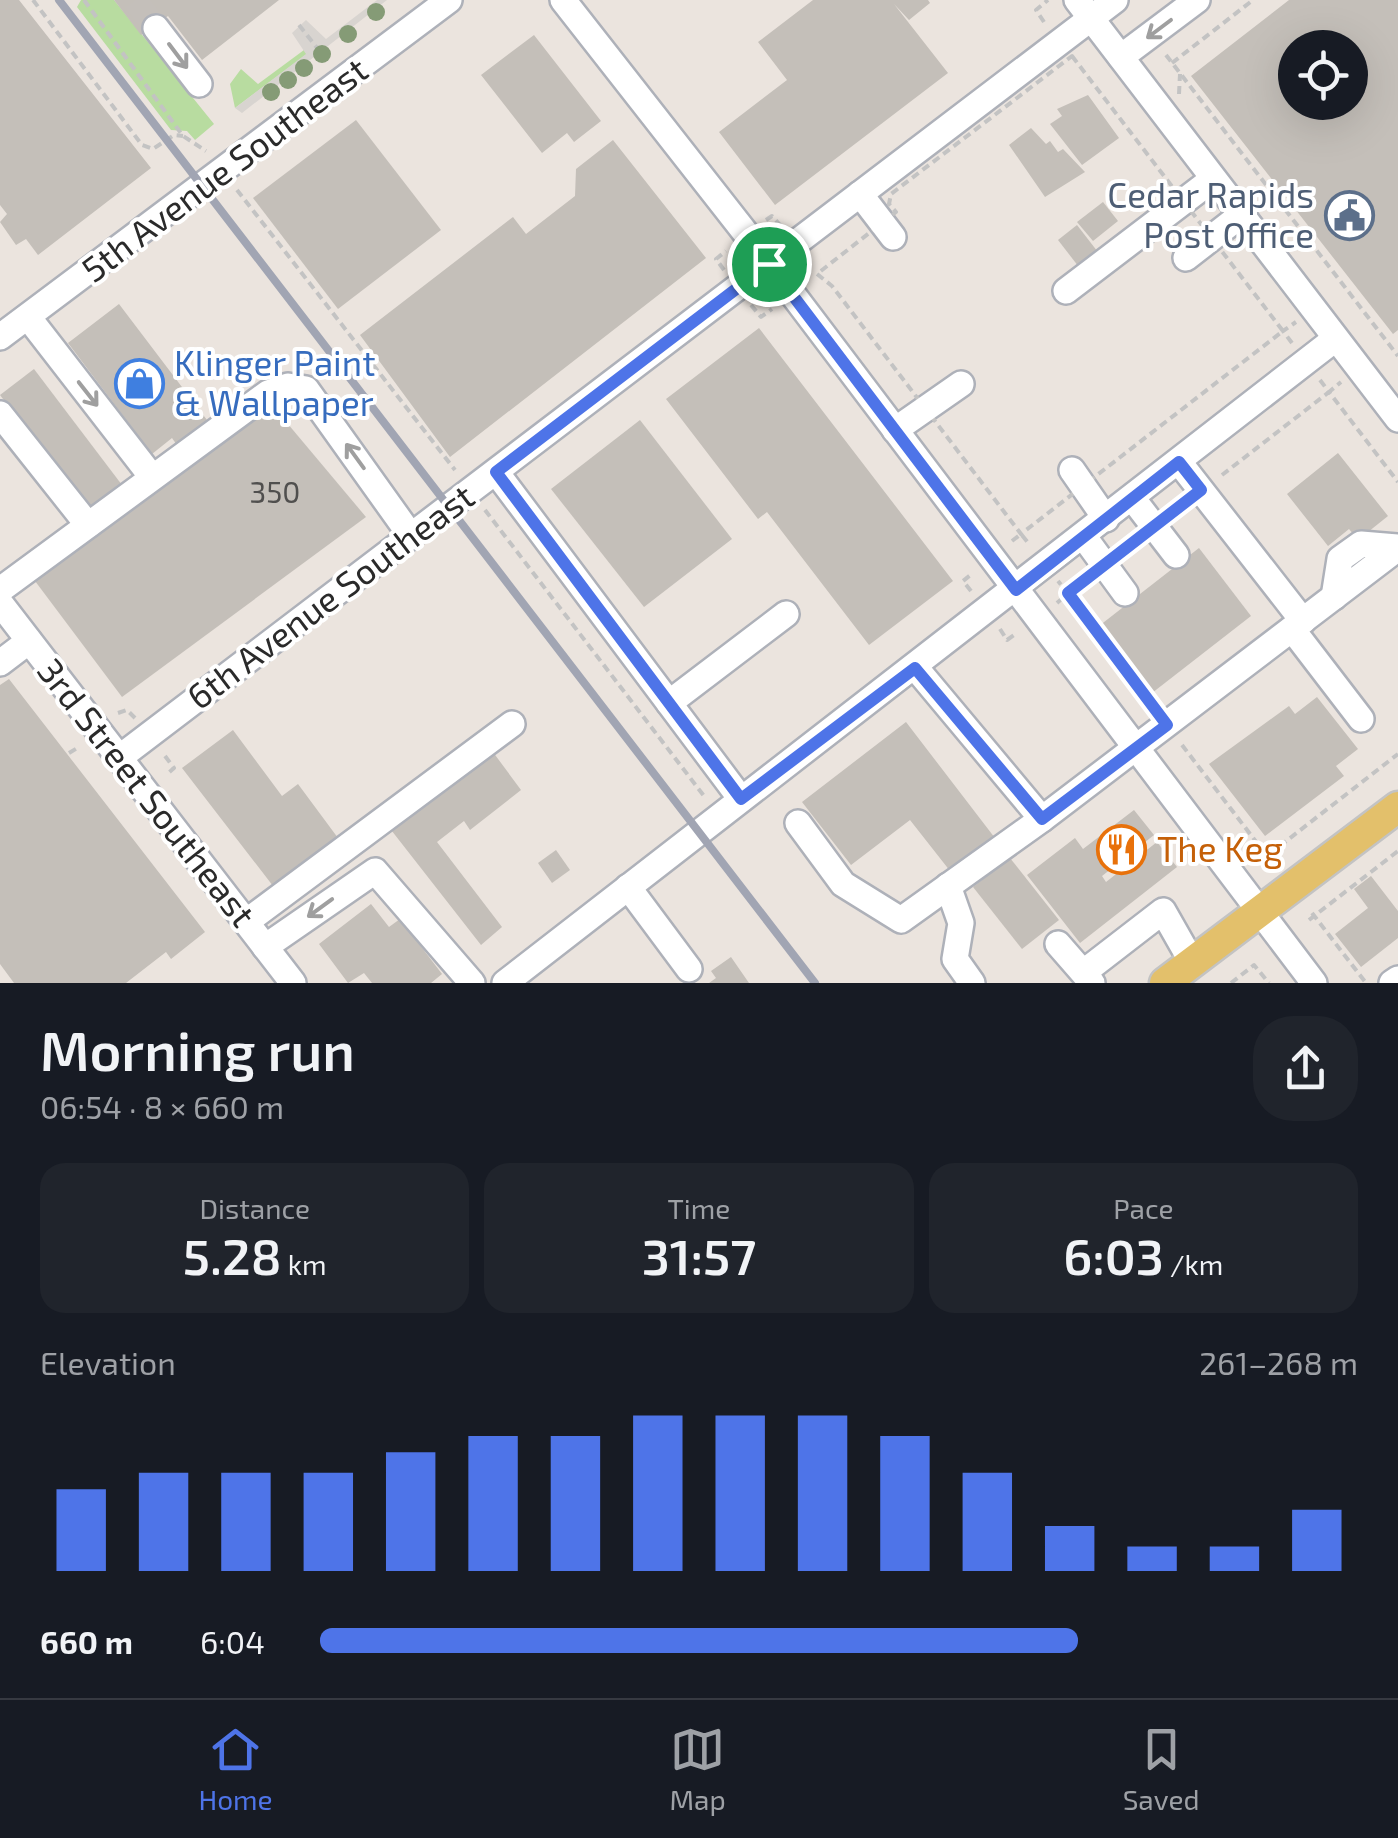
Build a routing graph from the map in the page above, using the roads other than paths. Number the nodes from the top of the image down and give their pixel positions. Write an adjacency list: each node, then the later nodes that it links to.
1 (449, 0): 16 (street, 5th Avenue Southeast)
2 (563, 0): 14 (street)
3 (1115, 0): 5 (street, 6th Avenue Southeast)
4 (1197, 0): 7 (street, one-way to 7)
5 (1084, 9): 7 (street); 10 (street, 6th Avenue Southeast)
6 (156, 28): 8 (street, one-way to 8)
7 (1121, 57): 9 (street)
8 (198, 84)
9 (1213, 179): 11 (street); 15 (street)
10 (860, 194): 12 (street); 14 (street, 6th Avenue Southeast)
11 (1241, 215): 13 (street); 18 (street)
12 (893, 237)
13 (1186, 258)
14 (769, 264): 22 (street); 25 (street, 6th Avenue Southeast)
15 (1066, 291)
16 (28, 317): 17 (street, 5th Avenue Southeast); 26 (street, one-way to 26)
17 (0, 338)
18 (1335, 339): 20 (street); 23 (street)
19 (961, 384): 22 (street)
20 (1396, 411)
21 (0, 414): 29 (street)
22 (895, 430): 35 (street)
23 (1179, 462): 27 (street); 39 (street)
24 (1072, 470): 28 (street)
25 (496, 472): 30 (street, 6th Avenue Southeast); 43 (street)
26 (152, 477): 29 (street); 30 (street, one-way to 26)
27 (1133, 498): 28 (street); 33 (street)
28 (1106, 519): 31 (street)
29 (88, 525): 34 (street)
30 (412, 536): 47 (street, 6th Avenue Southeast)
31 (1084, 537): 35 (street); 36 (street)
32 (1398, 548): 39 (street)
33 (1176, 554)
34 (0, 590)
35 (1016, 590): 42 (street); 46 (street)
36 (1125, 593)
37 (0, 604): 40 (street, 3rd Street Southeast)
38 (786, 614): 43 (street)
39 (1298, 625): 44 (street); 46 (street)
40 (29, 641): 41 (street); 47 (street, 3rd Street Southeast)
41 (0, 662)
42 (915, 668): 48 (street); 50 (street)
43 (669, 703): 48 (street)
44 (1362, 719)
45 (512, 724): 55 (street)
46 (1136, 748): 50 (street); 54 (street)
47 (119, 758): 55 (street, 3rd Street Southeast)
48 (741, 799): 53 (street)
49 (1398, 806): 54 (main road)
50 (1042, 819): 52 (street)
51 (798, 823): 52 (street)
52 (948, 886): 65 (street)
53 (628, 888): 59 (street); 64 (street)
54 (1259, 911): 58 (main road); 61 (street)
55 (246, 922): 57 (street, 3rd Street Southeast)
56 (1058, 944): 60 (street)
57 (266, 947): 62 (street, 3rd Street Southeast); 63 (street, one-way to 57)
58 (1192, 962): 60 (street); 66 (main road)
59 (689, 969)
60 (1088, 977)
61 (1304, 980)
62 (293, 983)
63 (472, 983)
64 (505, 983)
65 (972, 983)
66 (1165, 983)

